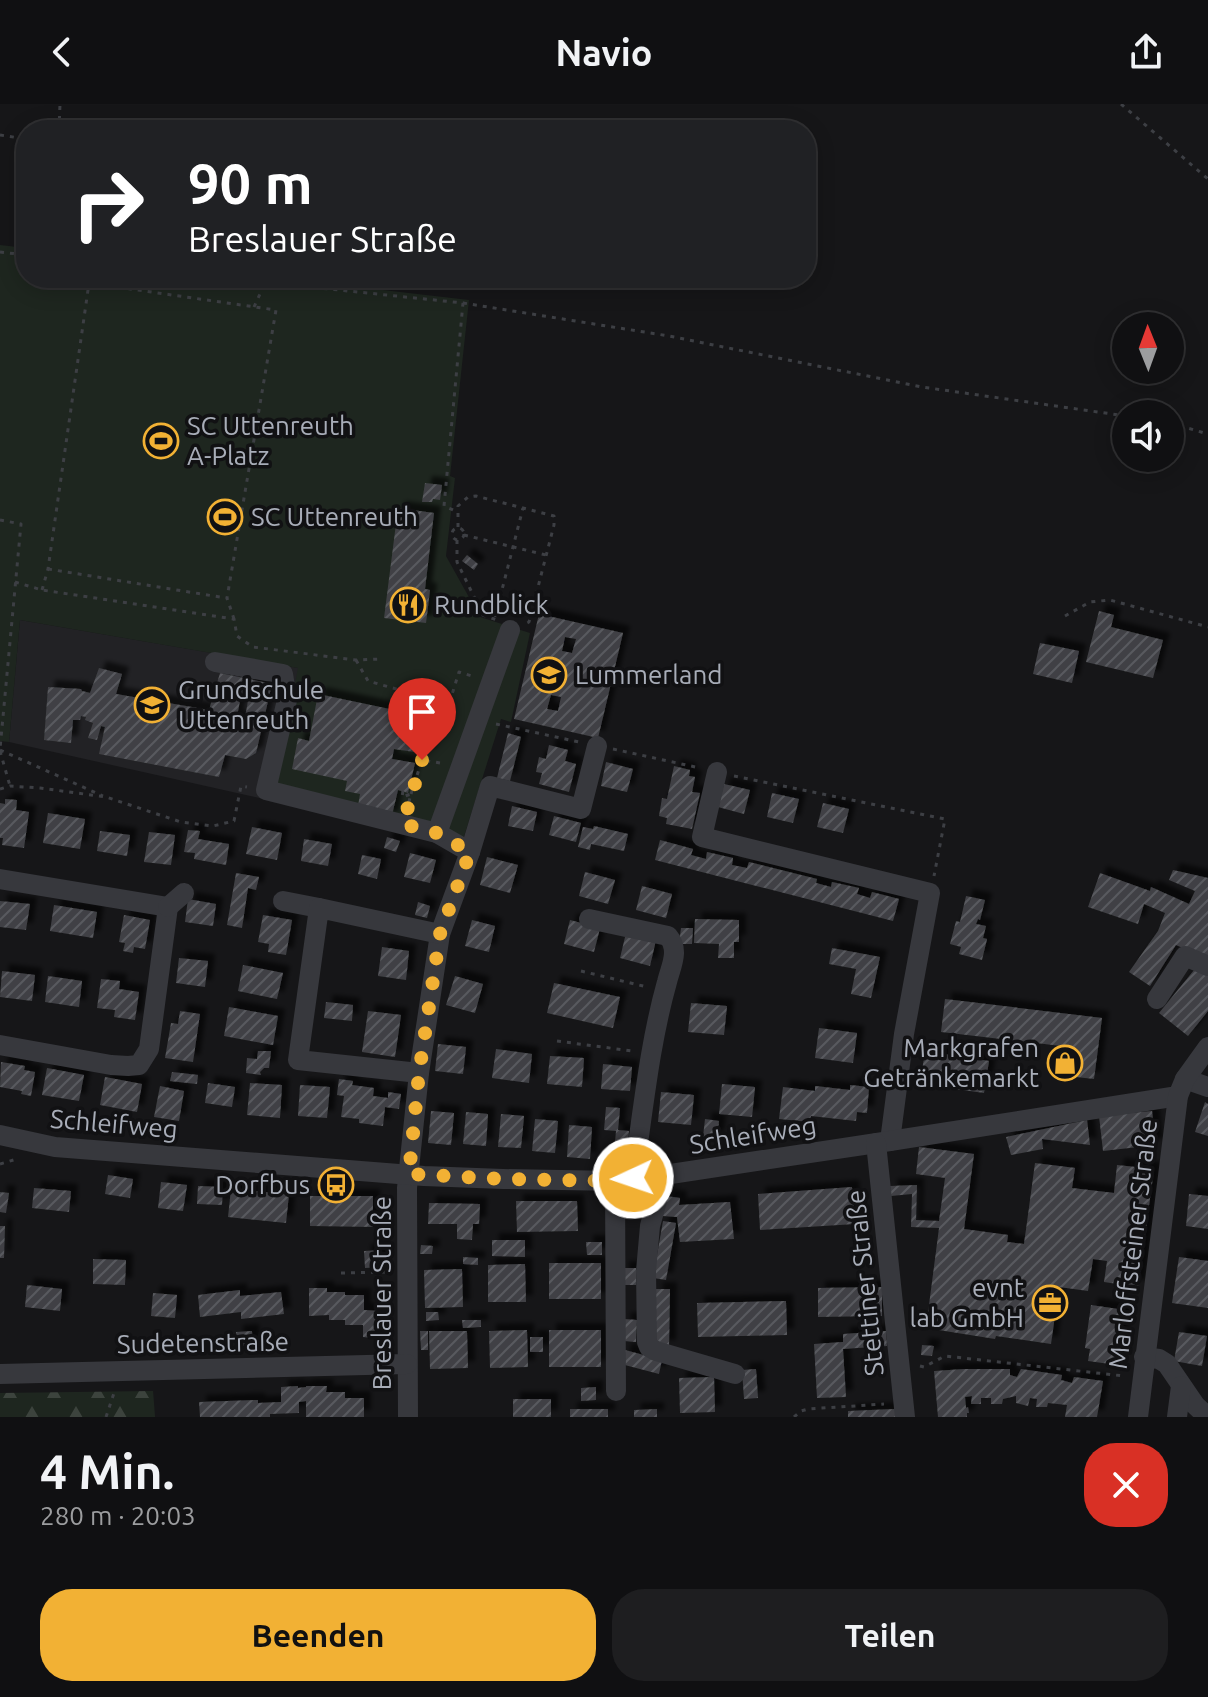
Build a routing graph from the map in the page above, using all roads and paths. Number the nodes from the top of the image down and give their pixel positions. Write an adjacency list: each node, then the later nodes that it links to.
1 (1121, 104): 2 (path)
2 (1208, 179)
3 (88, 288): 20 (path)
4 (123, 288): 8 (path)
5 (263, 288): 8 (path)
6 (314, 288): 7 (path)
7 (463, 303): 9 (path); 13 (path)
8 (254, 307): 23 (path)
9 (1112, 414)
10 (1184, 427): 11 (path)
11 (1208, 434)
12 (523, 508): 13 (path); 18 (path); 19 (path)
13 (458, 512): 15 (path)
14 (0, 520): 21 (path)
15 (458, 527): 16 (path); 17 (path)
16 (464, 535): 17 (path); 18 (path)
17 (457, 540): 26 (path)
18 (512, 547): 19 (path); 26 (path)
19 (546, 555): 26 (path)
20 (48, 569): 22 (path); 23 (path)
21 (15, 582): 22 (path); 33 (path)
22 (42, 590): 25 (path)
23 (227, 598): 25 (path)
24 (1065, 616): 27 (path)
25 (234, 619): 29 (path)
26 (507, 624): 31 (street)
27 (1208, 627)
28 (383, 659): 29 (path)
29 (356, 660): 31 (path)
30 (215, 662): 38 (street)
31 (490, 681): 44 (street)
32 (597, 746): 45 (street, Breslauer Straße)
33 (0, 750): 36 (path); 41 (path)
34 (440, 763): 40 (path)
35 (717, 772): 48 (street)
36 (10, 786): 37 (path); 41 (path)
37 (0, 789)
38 (266, 790): 41 (path); 43 (street)
39 (403, 791): 40 (path)
40 (411, 794): 43 (path)
41 (106, 797)
42 (945, 819): 48 (path)
43 (403, 824): 44 (street)
44 (437, 833): 45 (street)
45 (470, 852): 53 (street, Breslauer Straße)
46 (0, 879): 50 (street)
47 (184, 893): 50 (street)
48 (930, 893): 66 (street, Stettiner Straße)
49 (283, 901): 51 (street)
50 (168, 907): 59 (street)
51 (319, 908): 53 (street); 62 (street)
52 (589, 919): 56 (street)
53 (440, 934): 62 (street, Breslauer Straße)
54 (1208, 966): 57 (street)
55 (581, 971): 56 (path)
56 (664, 991): 61 (street)
57 (1157, 999)
58 (557, 1041): 61 (path)
59 (0, 1045)
60 (1208, 1047): 64 (street, Marloffsteiner Straße)
61 (651, 1053): 69 (street)
62 (419, 1073): 67 (street, Breslauer Straße)
63 (1208, 1087): 64 (street)
64 (1182, 1088): 66 (street, Schleifweg); 72 (street, Marloffsteiner Straße)
65 (0, 1135): 67 (street, Schleifweg)
66 (883, 1142): 68 (street, Schleifweg); 74 (street, Stettiner Straße)
67 (409, 1174): 69 (street, Schleifweg); 70 (street, Breslauer Straße)
68 (664, 1175): 69 (street, Schleifweg); 76 (street)
69 (624, 1179): 80 (street)
70 (407, 1271): 71 (path); 73 (street, Breslauer Straße)
71 (341, 1273)
72 (1144, 1357): 77 (street, Marloffsteiner Straße); 79 (street)
73 (407, 1364): 75 (street, Sudetenstraße); 83 (street, Breslauer Straße)
74 (900, 1365): 77 (path); 81 (street, Stettiner Straße)
75 (0, 1374)
76 (735, 1374)
77 (1142, 1378): 85 (street, Marloffsteiner Straße)
78 (117, 1384): 82 (path)
79 (1181, 1386): 86 (street); 87 (street)
80 (616, 1391)
81 (904, 1410): 84 (path)
82 (106, 1417)
83 (408, 1417)
84 (794, 1417)
85 (1138, 1417)
86 (1177, 1417)
87 (1208, 1417)

